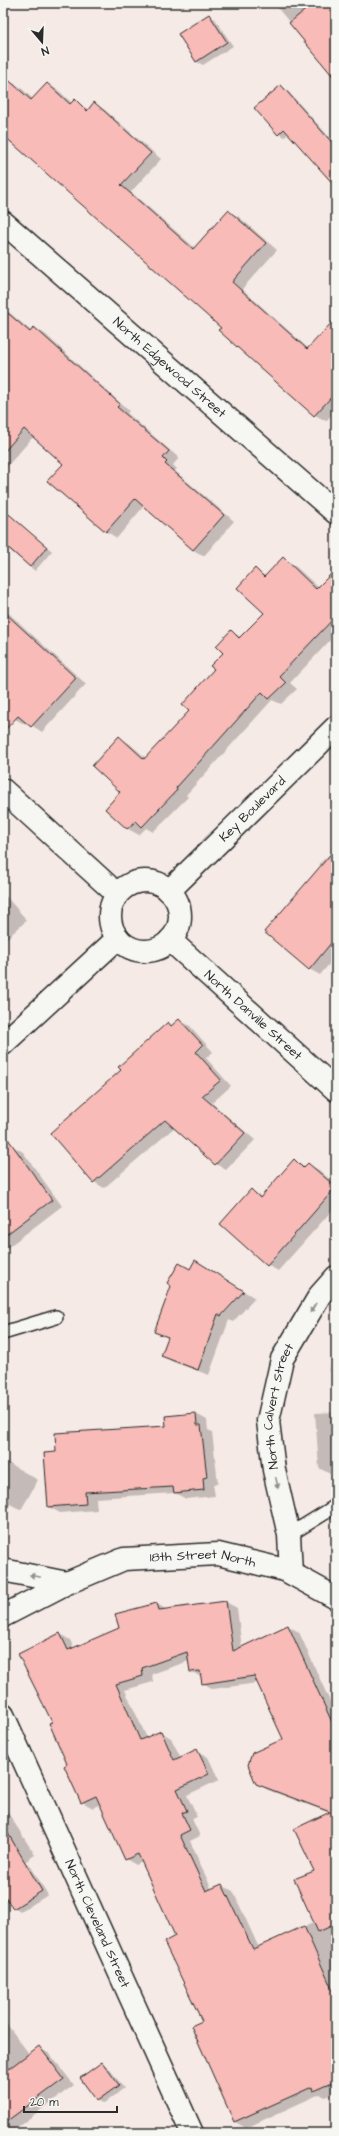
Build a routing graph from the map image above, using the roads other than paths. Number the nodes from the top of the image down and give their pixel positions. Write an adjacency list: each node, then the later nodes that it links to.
1 (3, 222): 2 (street, North Edgewood Street)
2 (336, 513)
3 (336, 727): 5 (street, Key Boulevard)
4 (3, 790): 6 (street)
5 (169, 891): 6 (street); 8 (street)
6 (117, 894): 7 (street)
7 (118, 938): 8 (street); 9 (street)
8 (170, 940): 10 (street, North Danville Street)
9 (3, 1044)
10 (336, 1090)
11 (336, 1277): 15 (street, North Calvert Street, one-way to 15)
12 (56, 1317): 13 (lane)
13 (3, 1334)
14 (336, 1506): 15 (lane)
15 (289, 1535): 17 (street, North Calvert Street)
16 (3, 1570): 18 (street, one-way to 16)
17 (291, 1573): 18 (street, 18th Street North); 19 (street, 18th Street North)
18 (67, 1583): 20 (street, 18th Street North)
19 (334, 1601)
20 (3, 1616)
21 (3, 1715): 22 (street, North Cleveland Street)
22 (192, 2133)

